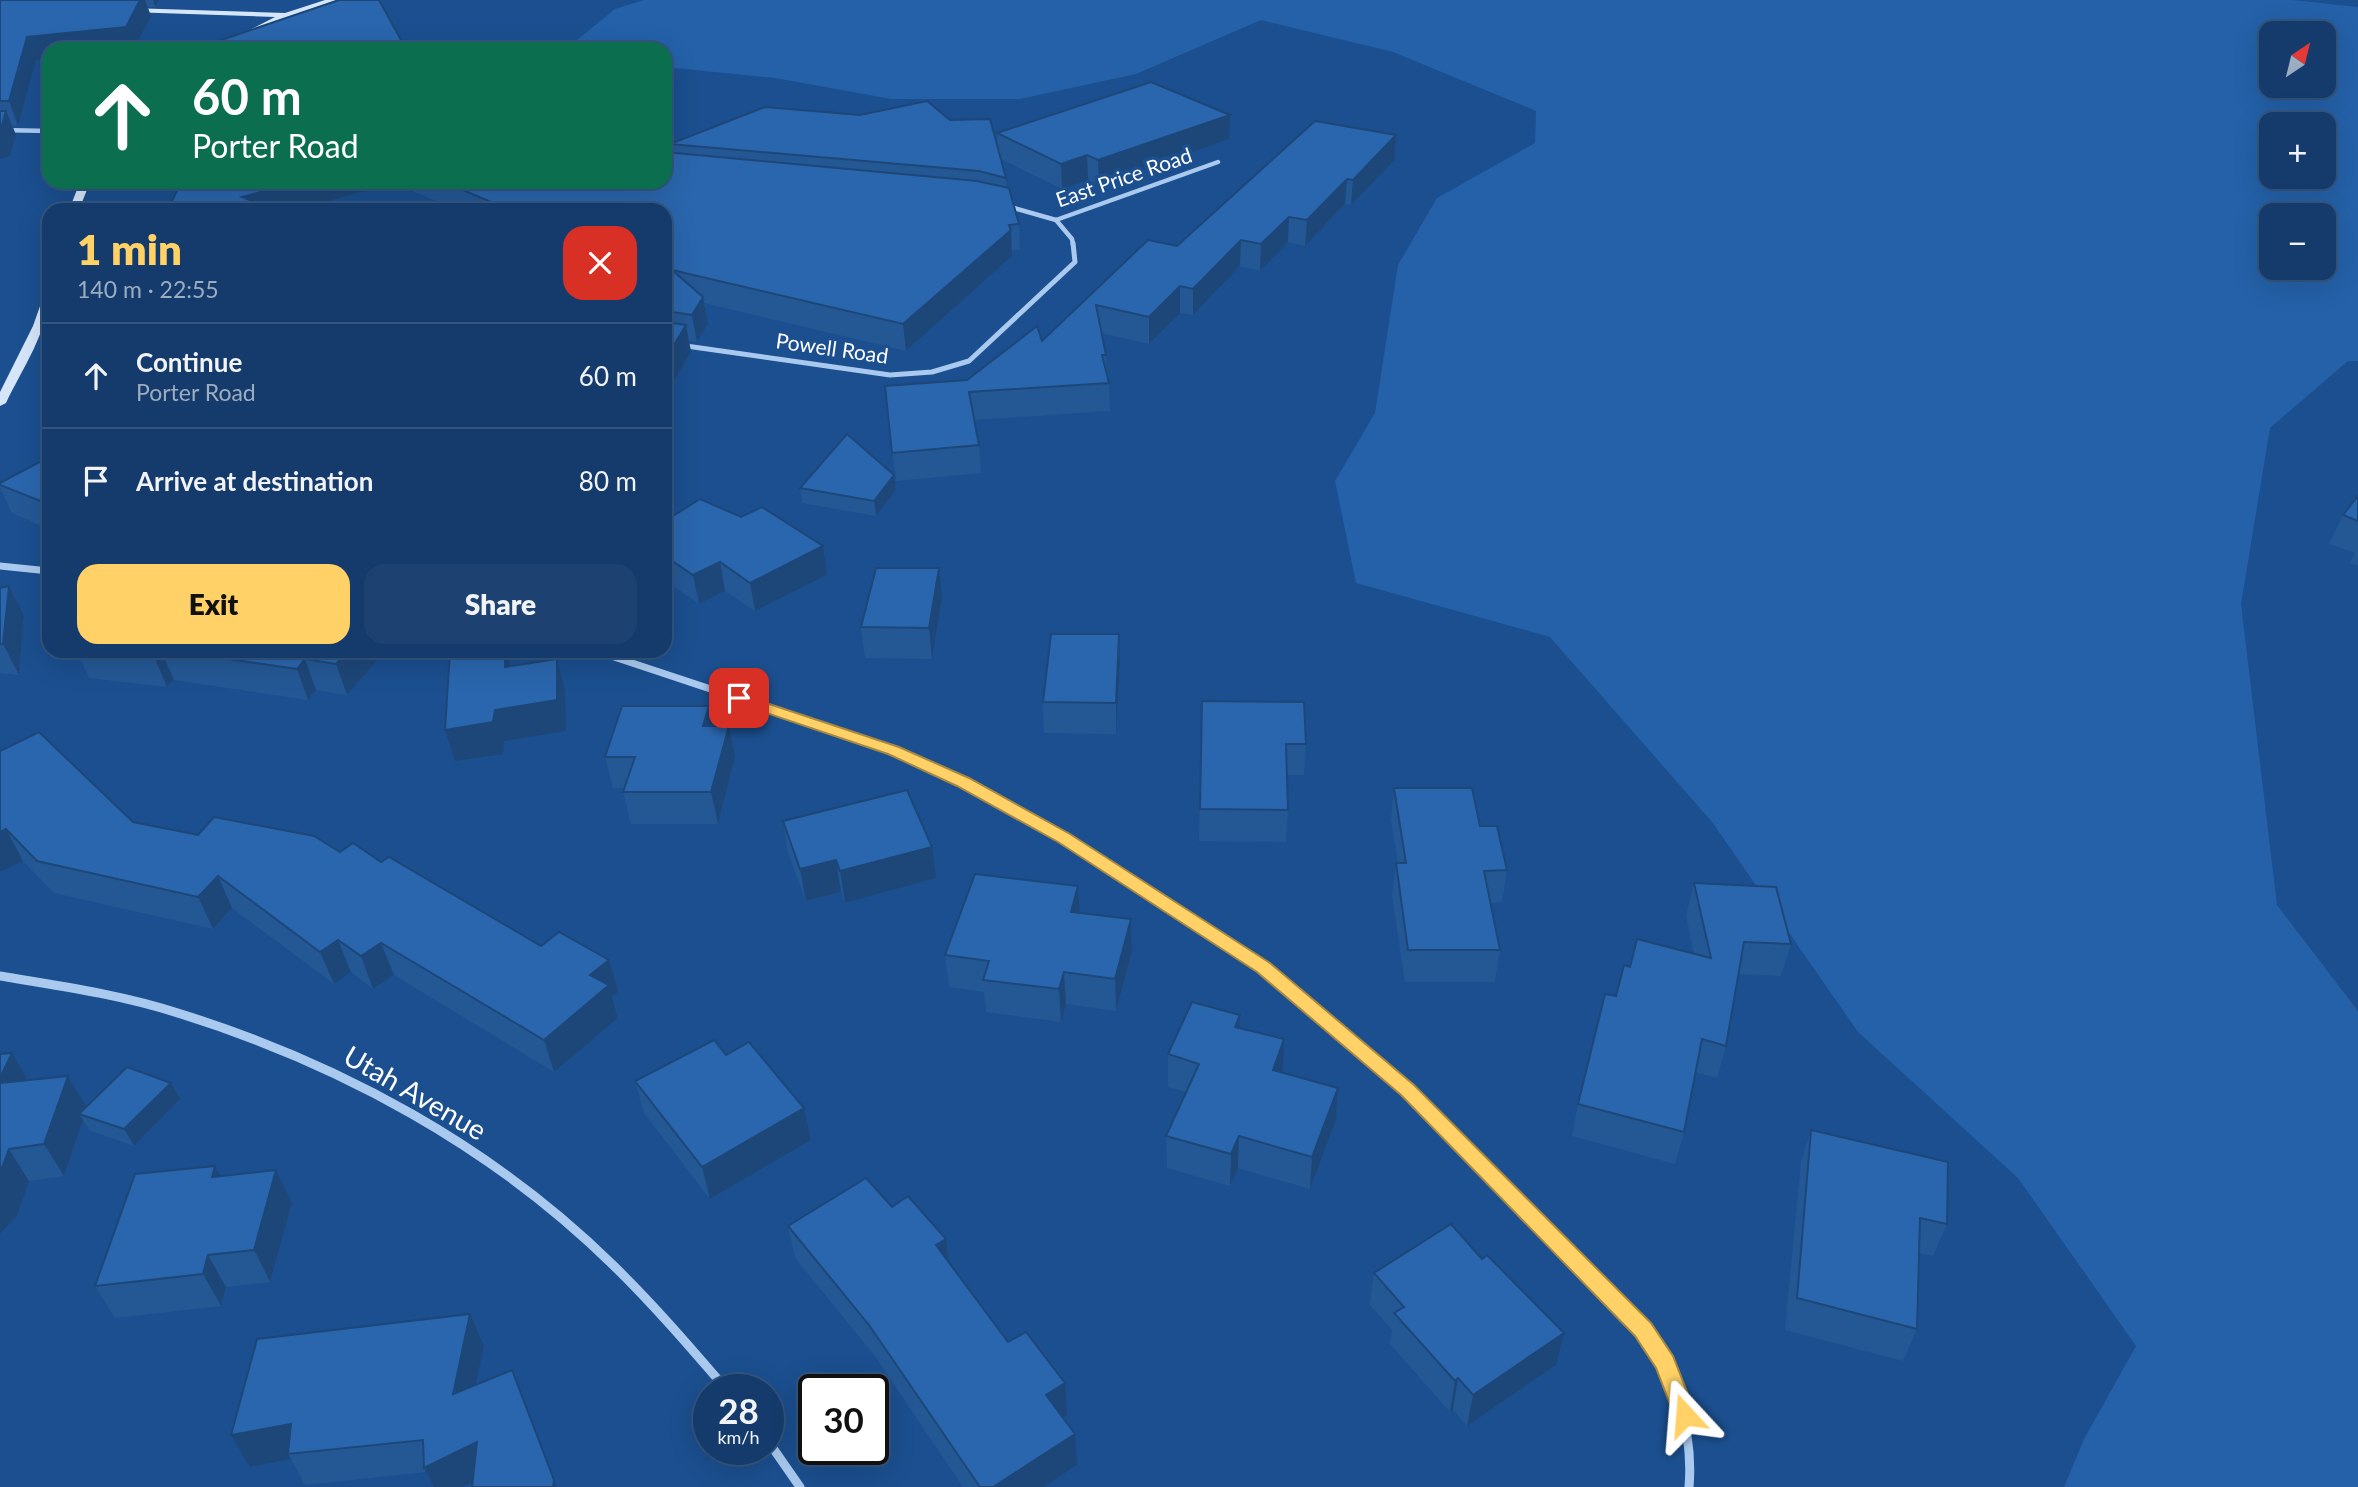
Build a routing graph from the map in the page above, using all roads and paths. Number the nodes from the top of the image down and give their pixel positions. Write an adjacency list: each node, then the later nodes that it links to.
1 (333, 0): 3 (street)
2 (123, 10): 3 (street)
3 (285, 15): 4 (street)
4 (231, 42)
5 (0, 130): 6 (street)
6 (42, 131)
7 (1218, 162): 9 (street, East Price Road)
8 (1001, 205): 9 (street, East Price Road)
9 (1056, 220): 11 (street, Powell Road)
10 (42, 318): 12 (street)
11 (672, 344)
12 (0, 403)
13 (0, 566): 14 (street)
14 (42, 570)
15 (617, 658): 20 (street)
16 (0, 976): 17 (street, Utah Avenue)
17 (715, 1374)
18 (784, 1464): 19 (street)
19 (800, 1487)
20 (1689, 1487)

